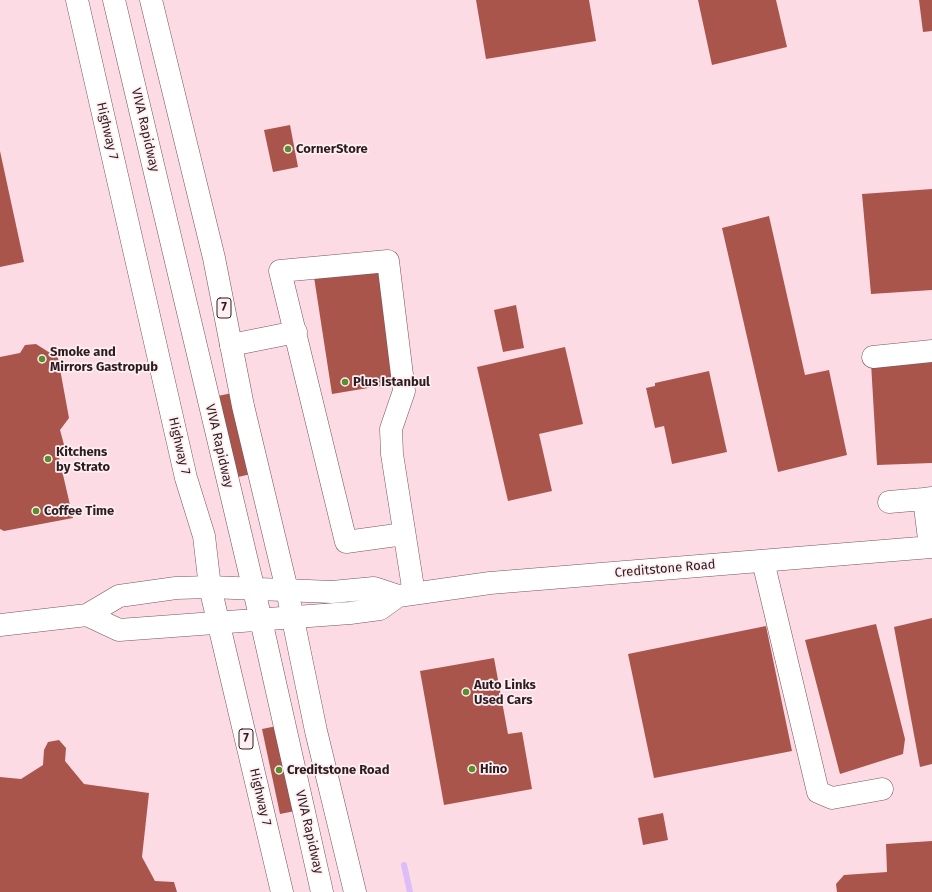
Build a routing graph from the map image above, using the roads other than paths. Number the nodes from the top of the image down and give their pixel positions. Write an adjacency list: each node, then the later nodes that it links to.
1 (77, 0): 13 (main road, Highway 7 / 7)
2 (114, 0): 14 (main road, VIVA Rapidway)
3 (151, 0): 5 (main road, 7)
4 (296, 332): 5 (main road); 10 (main road); 10 (main road)
5 (231, 345): 15 (main road, 7)
6 (932, 351): 7 (main road)
7 (873, 357)
8 (928, 499): 9 (main road); 11 (main road)
9 (889, 502)
10 (404, 534): 16 (main road)
11 (931, 547): 12 (main road, Creditstone Road)
12 (763, 561): 16 (main road, Creditstone Road); 22 (main road)
13 (210, 587): 14 (main road, Creditstone Road); 17 (main road, Creditstone Road); 20 (main road, Highway 7 / 7)
14 (253, 588): 15 (main road, Creditstone Road); 19 (main road, VIVA Rapidway)
15 (287, 590): 16 (main road, Creditstone Road); 18 (main road, 7)
16 (406, 595): 18 (main road, Creditstone Road)
17 (87, 615): 20 (main road, Creditstone Road); 21 (main road, Creditstone Road)
18 (293, 618): 19 (main road, Creditstone Road); 25 (main road, 7)
19 (261, 620): 20 (main road, Creditstone Road); 24 (main road, VIVA Rapidway)
20 (219, 623): 23 (main road, Highway 7 / 7)
21 (0, 625)
22 (882, 788)
23 (282, 892)
24 (322, 892)
25 (355, 892)

